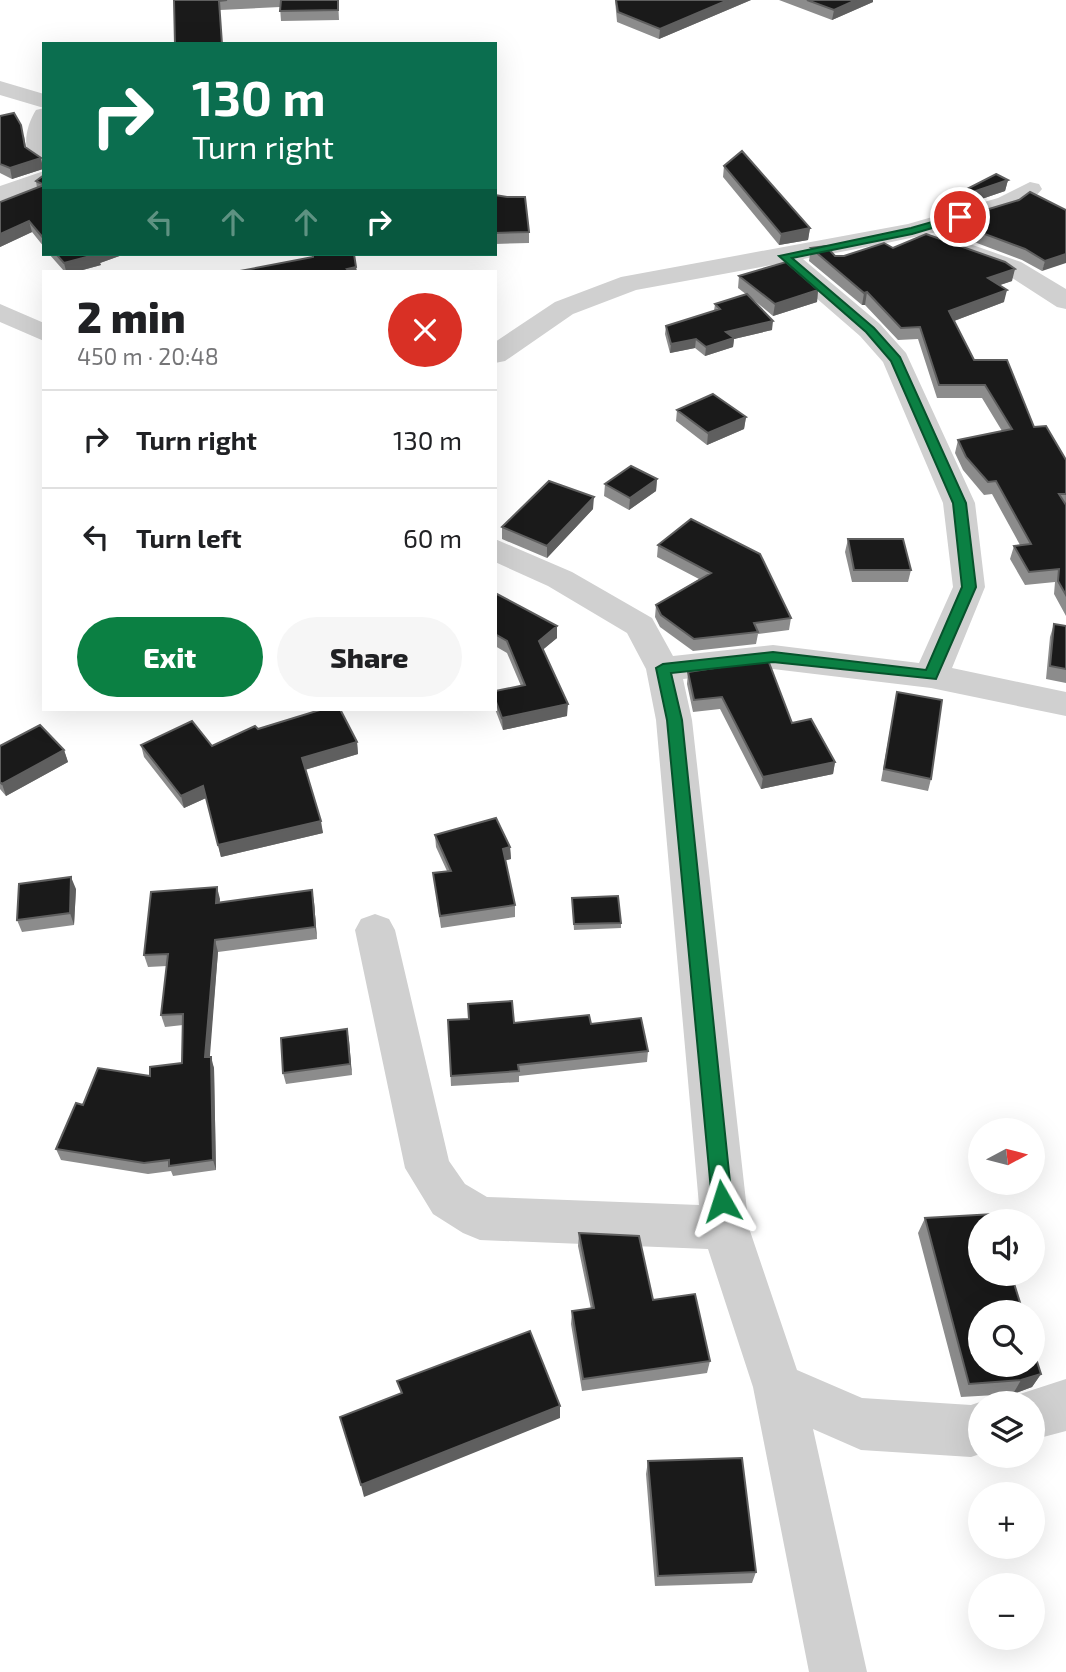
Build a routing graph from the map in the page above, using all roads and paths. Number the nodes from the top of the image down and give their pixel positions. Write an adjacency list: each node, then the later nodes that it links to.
1 (0, 88): 2 (street)
2 (42, 101)
3 (42, 121): 4 (street)
4 (42, 158)
5 (42, 179): 7 (street)
6 (1030, 189): 8 (street)
7 (0, 194)
8 (912, 231): 9 (street); 10 (street)
9 (784, 256): 13 (street); 16 (street)
10 (1066, 301)
11 (0, 312): 12 (street)
12 (42, 332)
13 (497, 354)
14 (497, 550): 15 (street)
15 (663, 668): 16 (street); 19 (street)
16 (931, 676): 17 (street)
17 (1066, 704)
18 (375, 930): 19 (street)
19 (725, 1228): 20 (street)
20 (778, 1387): 23 (street); 24 (street)
21 (1066, 1405): 22 (street)
22 (1045, 1411)
23 (968, 1431)
24 (838, 1672)

